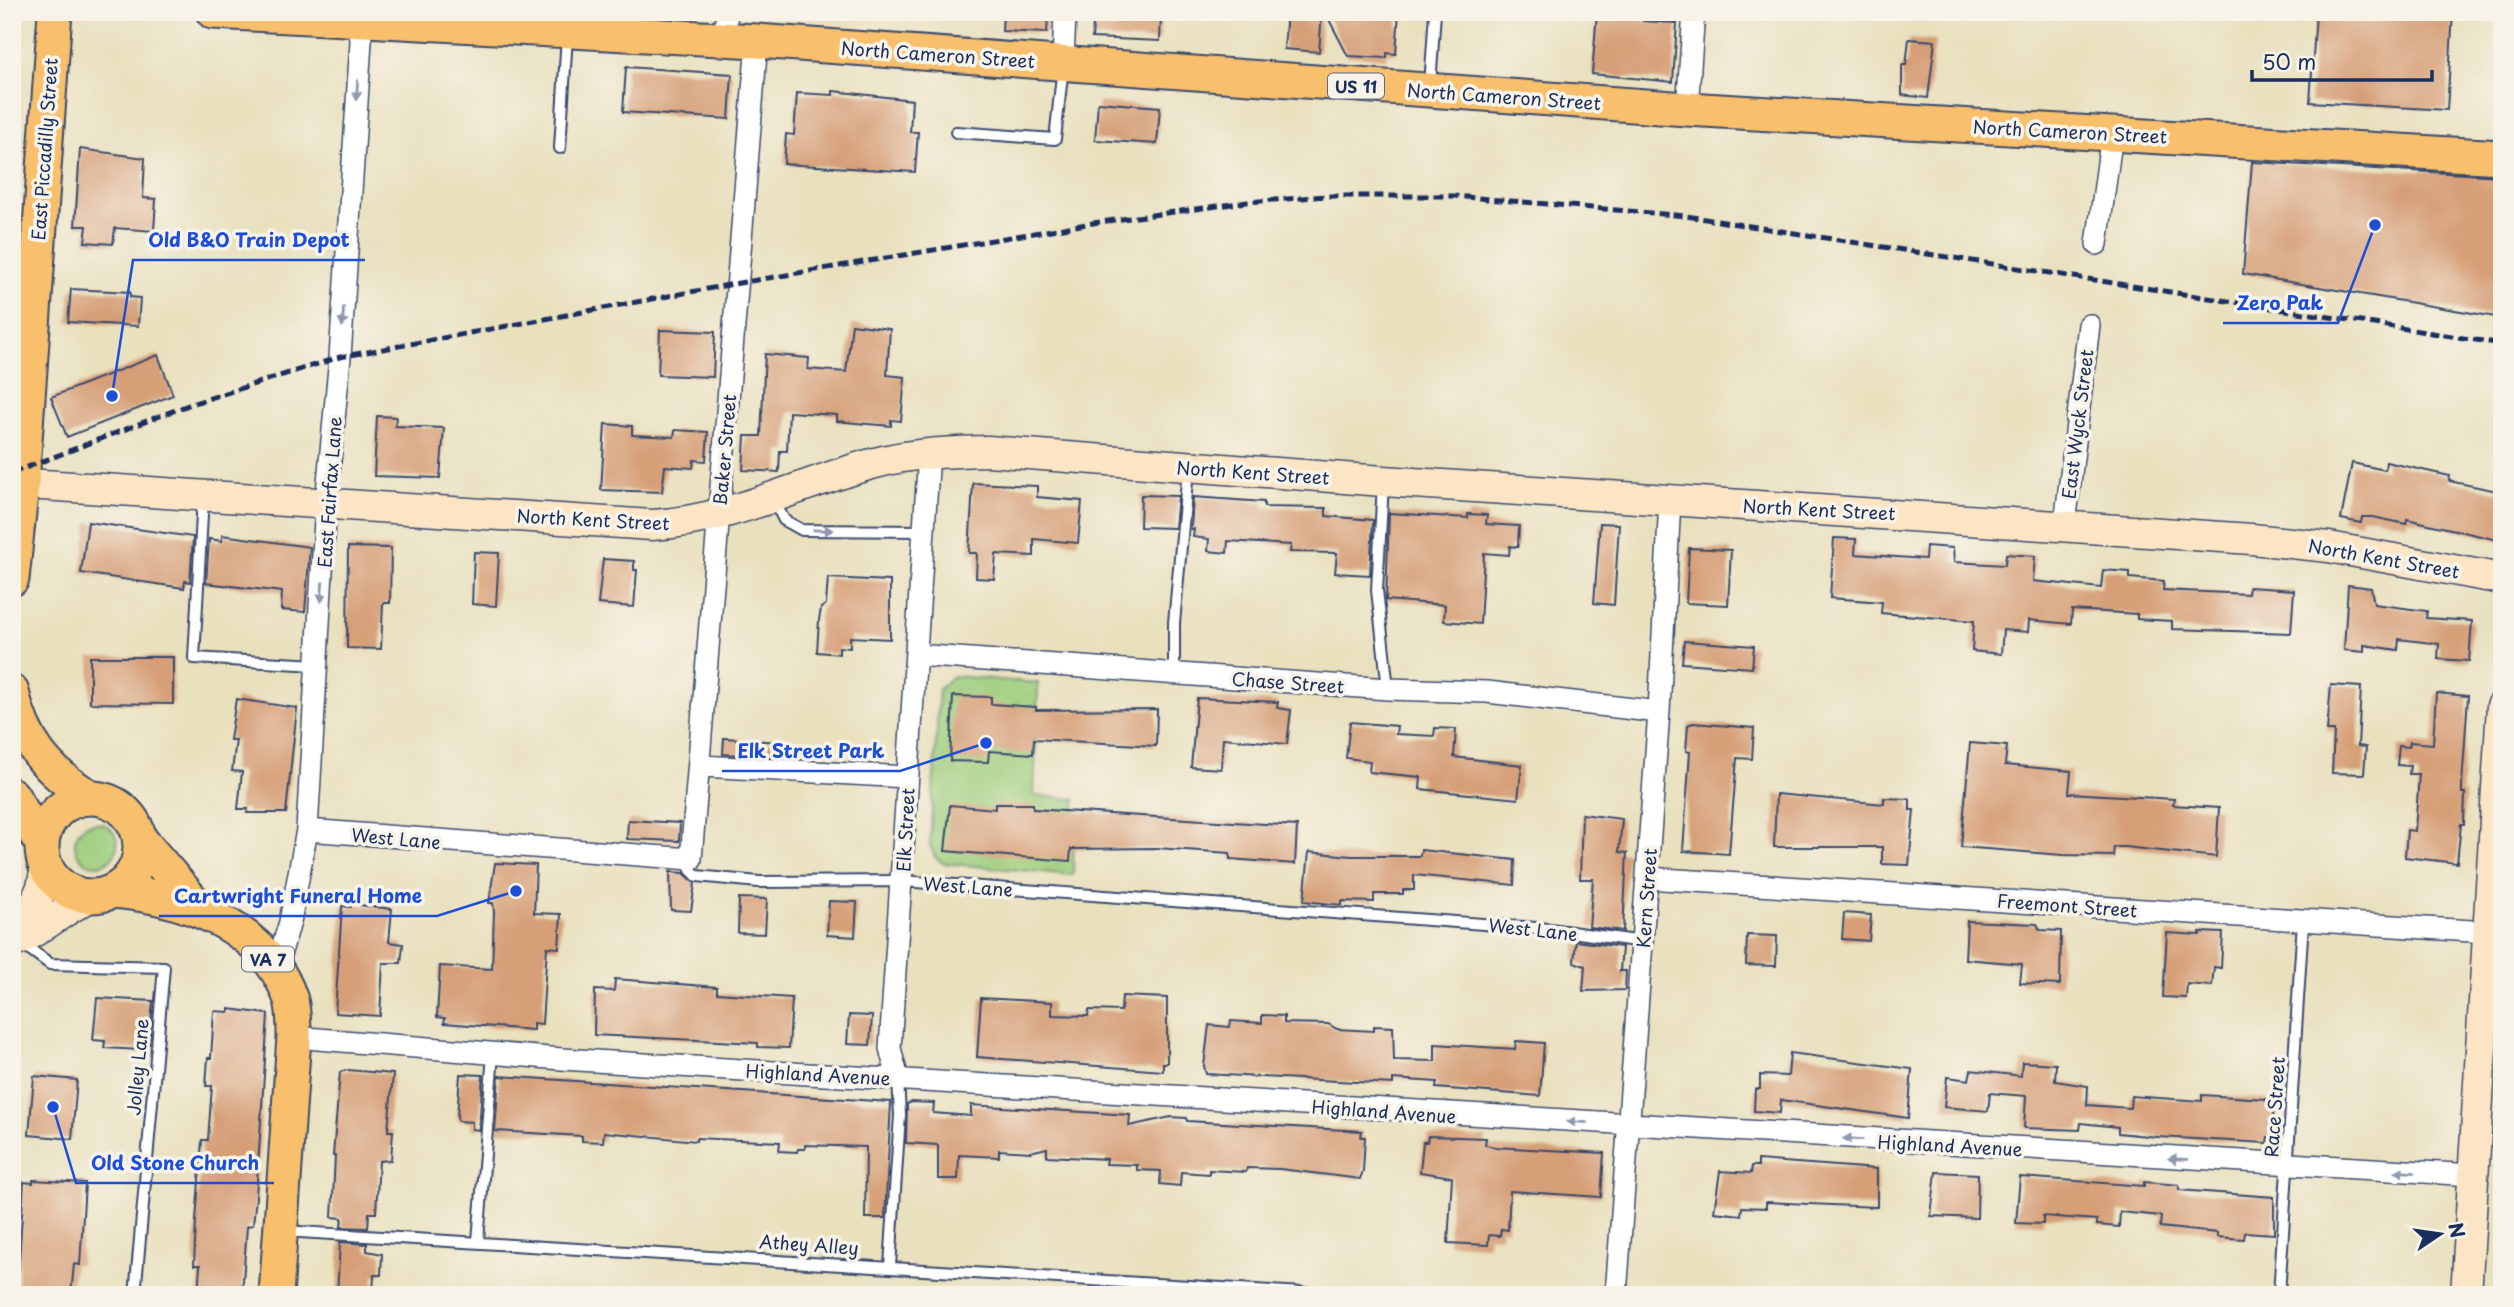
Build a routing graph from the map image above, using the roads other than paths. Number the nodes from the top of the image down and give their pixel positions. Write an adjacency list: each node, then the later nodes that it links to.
1 (55, 12): 21 (main road, East Piccadilly Street)
2 (213, 12): 6 (main road, North Cameron Street / US 11)
3 (1065, 12): 9 (street)
4 (1435, 12): 10 (lane)
5 (1694, 12): 11 (street)
6 (359, 17): 8 (main road, North Cameron Street / US 11); 25 (street, East Fairfax Lane, one-way to 25)
7 (736, 31): 8 (main road, North Cameron Street / US 11); 9 (main road, North Cameron Street / US 11); 26 (street, Baker Street)
8 (567, 32): 14 (lane)
9 (1063, 63): 10 (main road, North Cameron Street / US 11); 12 (lane)
10 (1430, 91): 11 (main road, North Cameron Street / US 11)
11 (1687, 109): 13 (main road, North Cameron Street / US 11)
12 (956, 132)
13 (2112, 134): 15 (main road, North Cameron Street / US 11); 16 (street)
14 (560, 148)
15 (2501, 156)
16 (2097, 244)
17 (2089, 325): 27 (street, East Wyck Street)
18 (929, 453): 19 (street, North Kent Street); 23 (street, North Kent Street); 28 (street, Elk Street)
19 (1188, 467): 20 (street, North Kent Street); 33 (lane)
20 (1383, 481): 24 (street, North Kent Street); 34 (lane)
21 (17, 484): 22 (street, North Kent Street); 29 (main road, East Piccadilly Street)
22 (204, 496): 25 (street, North Kent Street); 32 (lane)
23 (772, 497): 26 (street, North Kent Street); 28 (lane, one-way to 28)
24 (1670, 500): 27 (street, North Kent Street); 37 (street, Kern Street)
25 (326, 503): 26 (street, North Kent Street); 32 (street, East Fairfax Lane, one-way to 32)
26 (718, 514): 38 (street, Baker Street)
27 (2065, 524): 30 (street, North Kent Street)
28 (924, 531): 31 (street, Elk Street)
29 (12, 579)
30 (2502, 579)
31 (916, 655): 33 (street, Chase Street); 39 (street, Elk Street)
32 (317, 665): 42 (street, East Fairfax Lane)
33 (1174, 673): 34 (street, Chase Street)
34 (1388, 689): 37 (street, Chase Street)
35 (12, 692): 41 (main road, VA 7)
36 (2502, 706): 51 (street)
37 (1660, 712): 46 (street, Kern Street)
38 (701, 766): 39 (street); 45 (street, Baker Street)
39 (907, 777): 47 (street, Elk Street)
40 (12, 795): 44 (main road, VA 7)
41 (90, 797): 43 (main road, VA 7); 44 (main road)
42 (307, 830): 45 (street, West Lane); 54 (street, East Fairfax Lane)
43 (140, 839): 48 (main road); 49 (main road, VA 7)
44 (44, 856): 48 (main road, VA 7); 52 (street)
45 (691, 859): 47 (lane, West Lane)
46 (1647, 878): 50 (street, Freemont Street); 53 (street, Kern Street)
47 (902, 881): 53 (lane, West Lane); 57 (street, Elk Street)
48 (101, 894): 49 (main road, VA 7); 52 (street)
49 (200, 909): 54 (main road, VA 7)
50 (2303, 920): 51 (street, Freemont Street); 59 (lane, Race Street)
51 (2487, 932): 60 (street)
52 (15, 942): 64 (lane, Jolley Lane)
53 (1643, 942): 58 (street, Kern Street)
54 (276, 968): 55 (main road, VA 7)
55 (295, 1037): 56 (street, Highland Avenue); 61 (main road, VA 7)
56 (493, 1054): 57 (street, Highland Avenue); 62 (lane)
57 (898, 1079): 58 (street, Highland Avenue, one-way to 57); 63 (lane)
58 (1629, 1125): 59 (street, Highland Avenue, one-way to 58); 67 (street, Kern Street)
59 (2288, 1165): 60 (street, Highland Avenue, one-way to 59); 68 (lane, Race Street)
60 (2473, 1175): 69 (street)
61 (281, 1230): 62 (lane, Athey Alley); 65 (main road, VA 7)
62 (478, 1241): 63 (lane, Athey Alley)
63 (890, 1266): 66 (lane, Athey Alley)
64 (135, 1295)
65 (276, 1295)
66 (1336, 1295)
67 (1616, 1295)
68 (2279, 1295)
69 (2466, 1295)

